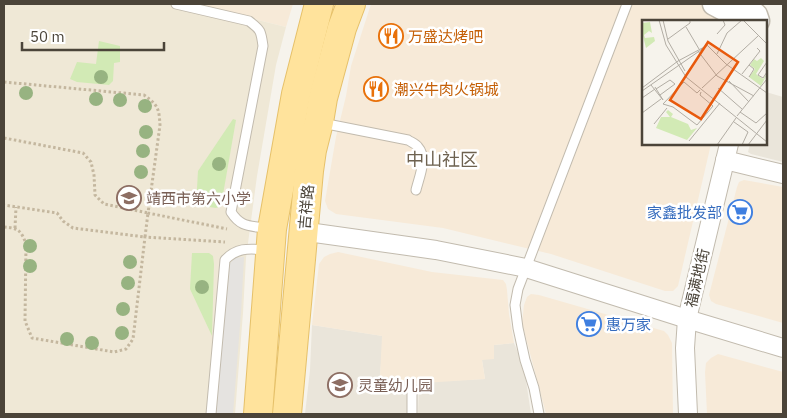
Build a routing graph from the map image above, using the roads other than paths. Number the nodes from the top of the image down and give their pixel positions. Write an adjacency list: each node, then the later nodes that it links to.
1 (176, 4): 14 (lane)
2 (319, 4): 14 (main road, 吉祥路)
3 (351, 4): 9 (main road, 吉祥路)
4 (627, 4): 15 (lane)
5 (714, 4): 7 (street)
6 (742, 4): 8 (street)
7 (740, 20)
8 (758, 20)
9 (319, 122): 12 (lane); 13 (main road, 吉祥路)
10 (727, 152): 11 (street); 18 (street, 福满地街)
11 (783, 174)
12 (416, 190)
13 (304, 224): 14 (main road); 15 (street); 16 (main road, 吉祥路)
14 (272, 231): 17 (main road, 吉祥路); 21 (lane)
15 (526, 268): 18 (street); 25 (lane)
16 (300, 282): 17 (main road); 23 (main road, 吉祥路)
17 (268, 283): 22 (main road, 吉祥路)
18 (687, 319): 19 (street); 26 (street, 福满地街)
19 (783, 348)
20 (412, 388): 24 (lane)
21 (211, 414)
22 (258, 414)
23 (287, 414)
24 (412, 414)
25 (539, 414)
26 (688, 414)

